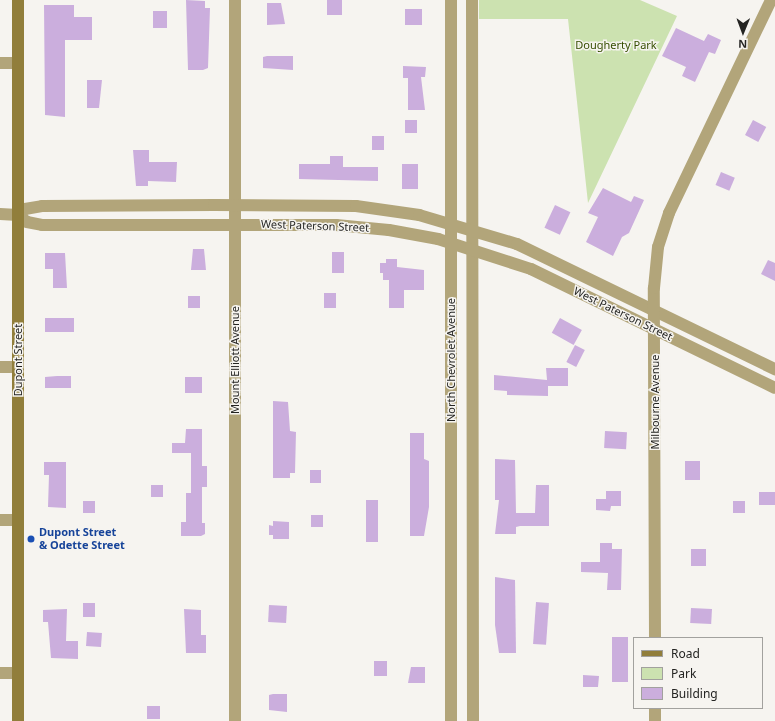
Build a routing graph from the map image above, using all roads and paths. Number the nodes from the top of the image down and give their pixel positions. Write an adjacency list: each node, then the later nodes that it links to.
1 (18, 0): 7 (street, Dupont Street)
2 (235, 0): 8 (street, Mount Elliott Avenue)
3 (451, 0): 11 (street, North Chevrolet Avenue)
4 (472, 0): 13 (street, North Chevrolet Avenue)
5 (772, 0): 16 (street, Milbourne Avenue)
6 (0, 63): 7 (street)
7 (18, 63): 10 (street, Dupont Street)
8 (235, 205): 10 (street, West Paterson Street); 11 (street, West Paterson Street); 12 (street, Mount Elliott Avenue)
9 (0, 214): 10 (street, West Paterson Street)
10 (18, 215): 12 (street, West Paterson Street); 19 (street, Dupont Street)
11 (451, 222): 13 (street, West Paterson Street); 14 (street, North Chevrolet Avenue)
12 (235, 225): 14 (street, West Paterson Street); 31 (street, Mount Elliott Avenue)
13 (473, 228): 15 (street, North Chevrolet Avenue); 16 (street, West Paterson Street)
14 (451, 242): 15 (street, West Paterson Street); 24 (street, North Chevrolet Avenue)
15 (473, 248): 17 (street, West Paterson Street); 25 (street, North Chevrolet Avenue)
16 (654, 310): 17 (street, Milbourne Avenue); 20 (street, West Paterson Street)
17 (655, 329): 21 (street, West Paterson Street); 26 (street, Milbourne Avenue)
18 (0, 367): 19 (street)
19 (18, 367): 23 (street, Dupont Street)
20 (775, 369)
21 (775, 388)
22 (0, 520): 23 (street)
23 (18, 520): 28 (street, Dupont Street)
24 (451, 540): 25 (street); 32 (street, North Chevrolet Avenue)
25 (473, 540): 33 (street, North Chevrolet Avenue)
26 (655, 637)
27 (0, 673): 28 (street)
28 (18, 673): 30 (street, Dupont Street)
29 (655, 709): 34 (street)
30 (18, 721)
31 (235, 721)
32 (451, 721)
33 (473, 721)
34 (655, 721)

